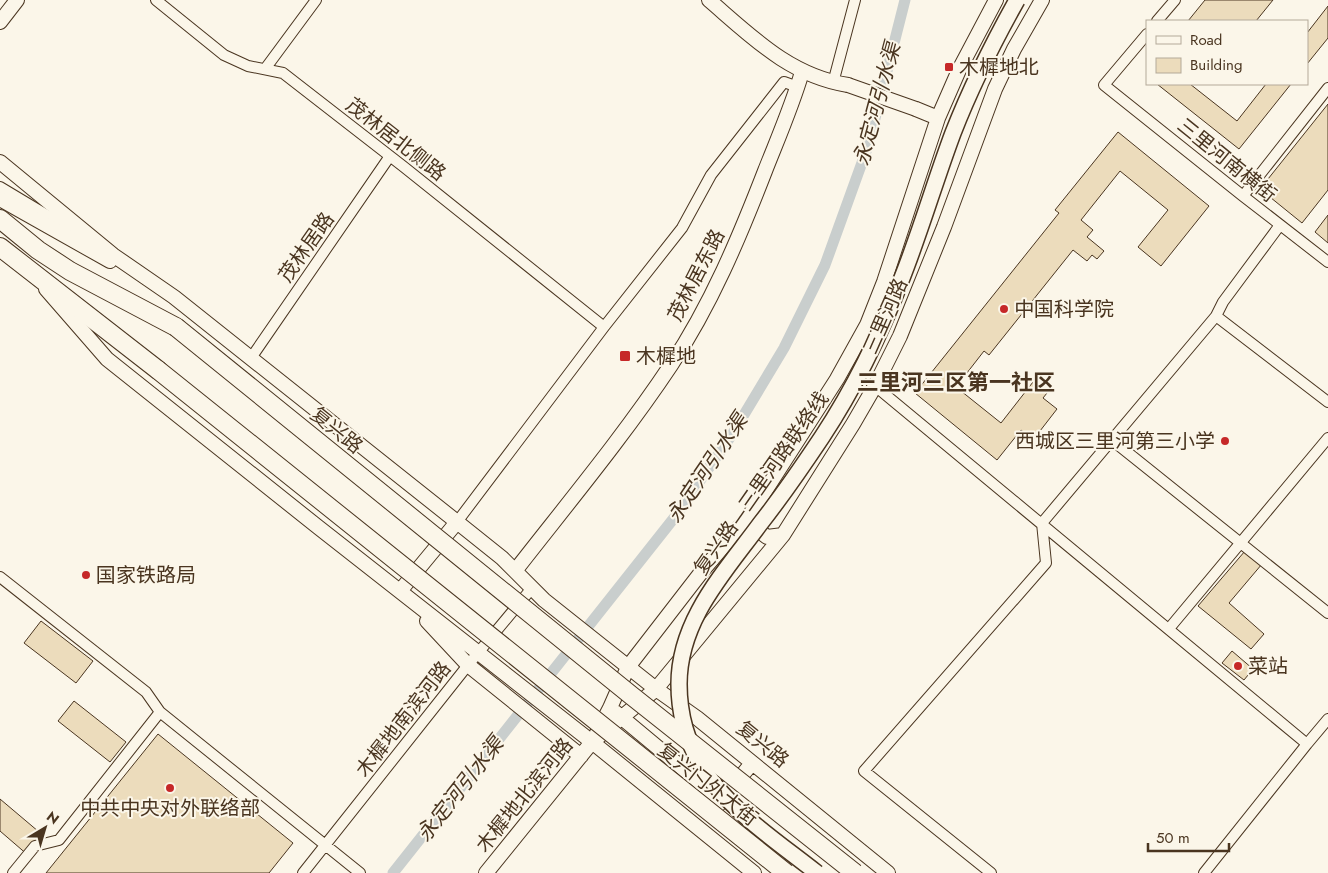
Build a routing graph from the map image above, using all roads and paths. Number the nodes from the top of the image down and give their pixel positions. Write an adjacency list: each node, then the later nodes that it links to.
1 (17, 0): 11 (street)
2 (156, 0): 13 (street, 茂林居北侧路)
3 (316, 0): 13 (street)
4 (709, 0): 14 (street)
5 (855, 0): 15 (street)
6 (996, 0): 18 (street, 三里河路)
7 (1017, 0): 73 (main road, 复兴路—三里河路联络线, bridge)
8 (1042, 0): 34 (street, 三里河路)
9 (1175, 0): 10 (street)
10 (1158, 20)
11 (0, 22)
12 (1146, 35): 22 (street, 三里河南横街)
13 (265, 69): 19 (street, 茂林居北侧路)
14 (802, 72): 15 (street); 16 (street, 茂林居东路)
15 (833, 83): 18 (street, bridge)
16 (798, 87): 33 (street); 44 (street, 茂林居东路)
17 (1328, 88): 22 (street)
18 (938, 118): 32 (street, 三里河路)
19 (390, 156): 33 (street, 茂林居北侧路); 35 (street, 茂林居路)
20 (0, 162): 27 (street, 复兴路)
21 (0, 187): 27 (street)
22 (1243, 196): 25 (street, 三里河南横街)
23 (0, 199): 30 (street)
24 (0, 219): 54 (highway, 复兴路, bridge)
25 (1280, 225): 28 (street, 三里河南横街); 31 (street)
26 (0, 246): 29 (highway)
27 (113, 255): 30 (street, 复兴路)
28 (1328, 262)
29 (25, 266): 47 (street); 59 (highway, bridge)
30 (174, 297): 35 (street, 复兴路)
31 (1216, 316): 37 (street); 39 (street)
32 (867, 325): 34 (street); 40 (street, 三里河路)
33 (604, 327): 41 (street)
34 (900, 336): 36 (street, 三里河路)
35 (251, 358): 41 (street, 复兴路)
36 (875, 386): 42 (street); 43 (street, 三里河路)
37 (1328, 402)
38 (1328, 438): 49 (street)
39 (1112, 440): 42 (street); 48 (street)
40 (749, 516): 43 (street); 52 (street, 三里河路)
41 (457, 522): 44 (street, 复兴路); 47 (street)
42 (1042, 523): 61 (street); 76 (street)
43 (783, 535): 53 (street, 三里河路)
44 (516, 571): 46 (street, 复兴路)
45 (0, 577): 56 (street)
46 (532, 588): 50 (street, 木樨地南滨河路); 52 (street, 复兴路)
47 (400, 591): 50 (street); 51 (street)
48 (1328, 613)
49 (1172, 625)
50 (479, 653): 51 (street, 木樨地南滨河路); 59 (street)
51 (468, 665): 60 (street); 66 (street, 木樨地南滨河路)
52 (628, 666): 53 (street, 复兴路); 55 (street, 三里河路)
53 (656, 689): 57 (street, 三里河路); 63 (street, 复兴路)
54 (632, 696): 74 (highway, 复兴门外大街, bridge)
55 (610, 708): 57 (street); 59 (street, 三里河路)
56 (160, 712): 66 (street); 67 (street)
57 (622, 717): 59 (street, 三里河路); 64 (street)
58 (1328, 719): 61 (street)
59 (598, 735): 60 (street); 62 (street, 木樨地北滨河路); 65 (street); 72 (highway, 复兴门外大街, bridge)
60 (562, 741): 62 (street)
61 (1307, 744): 77 (street)
62 (581, 756): 70 (street, 木樨地北滨河路)
63 (752, 763): 64 (street); 75 (street, 复兴路)
64 (722, 801): 65 (street)
65 (700, 829): 71 (street)
66 (325, 845): 68 (street, 木樨地南滨河路); 69 (street)
67 (13, 873)
68 (303, 873)
69 (360, 873)
70 (486, 873)
71 (754, 873)
72 (786, 873)
73 (817, 873)
74 (855, 873)
75 (888, 873)
76 (992, 873)
77 (1204, 873)

